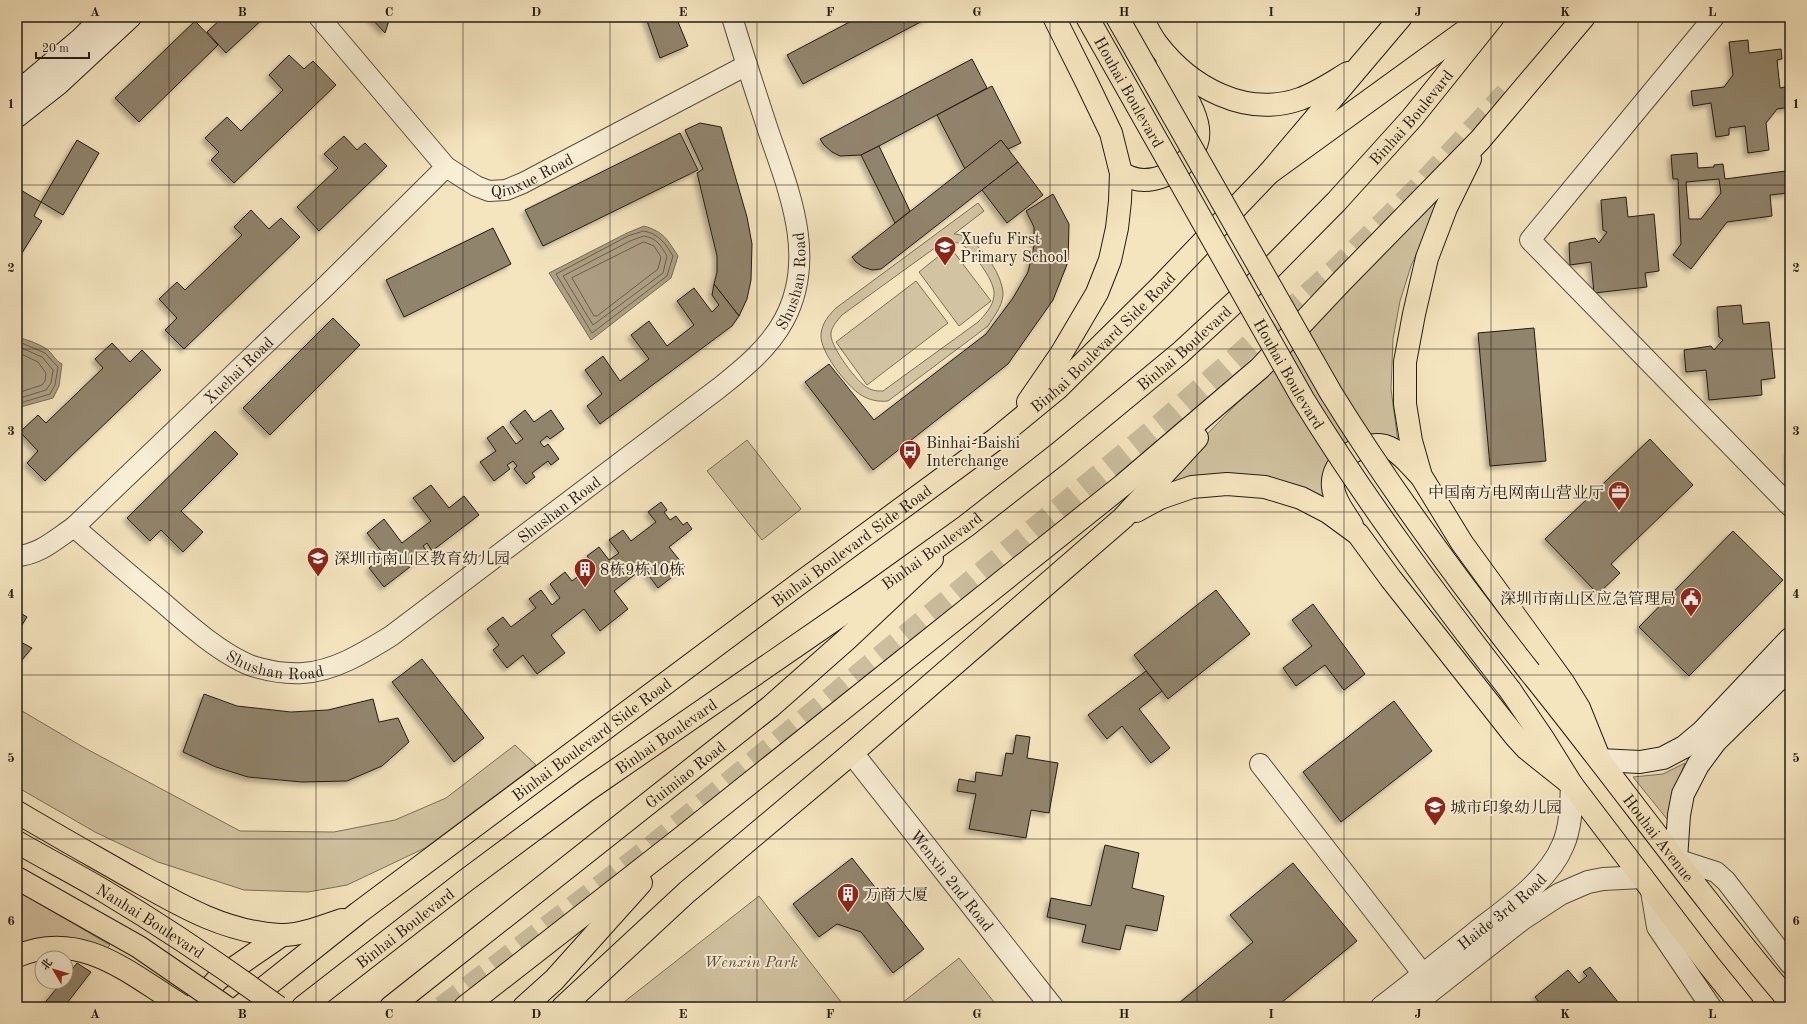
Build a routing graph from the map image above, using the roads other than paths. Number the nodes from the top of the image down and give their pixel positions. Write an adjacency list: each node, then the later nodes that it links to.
1 (103, 17): 17 (street)
2 (130, 17): 18 (street)
3 (318, 17): 20 (street, Qinxue Road)
4 (732, 17): 16 (street)
5 (1054, 17): 21 (main road)
6 (1087, 17): 38 (main road, Houhai Boulevard, bridge)
7 (1117, 17): 34 (main road, Houhai Boulevard, bridge)
8 (1142, 17): 14 (main road)
9 (1401, 17): 15 (main road, Binhai Boulevard Side Road)
10 (1484, 17): 22 (main road)
11 (1493, 17): 28 (main road, Binhai Boulevard)
12 (1584, 17): 19 (main road)
13 (1714, 17): 26 (street)
14 (1156, 43): 15 (main road); 21 (main road)
15 (1362, 65): 22 (main road, Binhai Boulevard Side Road)
16 (747, 66): 20 (street, Qinxue Road); 29 (street, Shushan Road)
17 (17, 93)
18 (17, 116)
19 (1480, 140): 23 (main road); 25 (main road)
20 (446, 166): 29 (street, Xuehai Road)
21 (1121, 173): 24 (main road)
22 (1269, 173): 24 (main road, Binhai Boulevard Side Road)
23 (1260, 368): 27 (main road); 41 (main road)
24 (996, 439): 46 (main road, Binhai Boulevard Side Road)
25 (1421, 476): 30 (main road); 36 (main road)
26 (1790, 506)
27 (1123, 518): 30 (main road); 35 (main road)
28 (966, 526): 59 (main road, Binhai Boulevard); 60 (main road, Guimiao Road)
29 (74, 527): 31 (street, Xuehai Road)
30 (1358, 534): 38 (main road)
31 (17, 556)
32 (1790, 639): 36 (street)
33 (1790, 668): 42 (street)
34 (1530, 672): 36 (main road, Houhai Avenue)
35 (852, 753): 45 (main road); 64 (street, Wenxin 2nd Road)
36 (1600, 760): 42 (main road, Houhai Avenue)
37 (1260, 764): 51 (street)
38 (1572, 785): 44 (main road); 51 (street, Haide 3rd Road)
39 (17, 812): 47 (main road)
40 (17, 842): 58 (main road, Nanhai Boulevard, bridge)
41 (675, 843): 50 (main road); 61 (main road)
42 (1676, 859): 49 (street); 53 (main road, Houhai Avenue)
43 (17, 878): 56 (main road, Nanhai Boulevard, bridge)
44 (1647, 884): 51 (street, Haide 3rd Road); 67 (street); 68 (main road)
45 (687, 892): 50 (main road); 52 (main road)
46 (358, 913): 47 (main road); 57 (main road, Binhai Boulevard Side Road)
47 (282, 935): 55 (main road)
48 (17, 956): 54 (main road)
49 (1790, 964)
50 (554, 980): 62 (main road)
51 (1428, 982): 65 (street, Haide 3rd Road); 66 (street, Haide 3rd Road)
52 (576, 999): 63 (main road)
53 (1790, 1002)
54 (184, 1007)
55 (193, 1007)
56 (226, 1007)
57 (240, 1007)
58 (278, 1007)
59 (303, 1007)
60 (391, 1007)
61 (465, 1007)
62 (524, 1007)
63 (563, 1007)
64 (1052, 1007)
65 (1382, 1007)
66 (1410, 1007)
67 (1711, 1007)
68 (1743, 1007)

